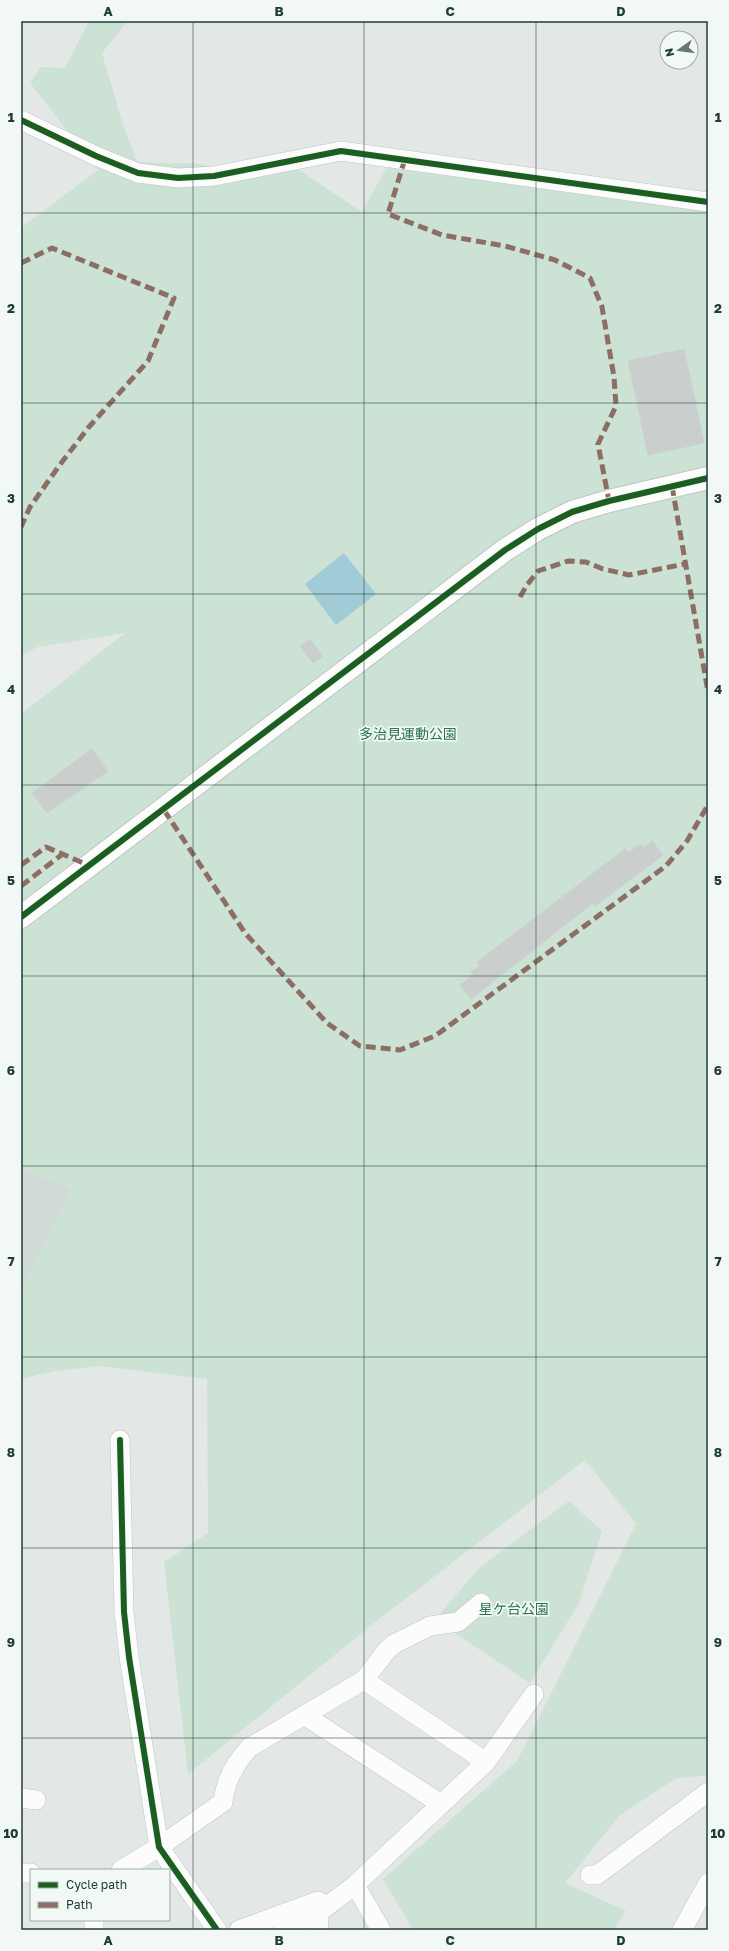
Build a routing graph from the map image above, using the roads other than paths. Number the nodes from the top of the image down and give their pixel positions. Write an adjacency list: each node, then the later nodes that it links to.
1 (21, 120): 2 (street)
2 (708, 202)
3 (708, 478): 4 (street)
4 (21, 917)
5 (120, 1440): 13 (street)
6 (481, 1603): 7 (street)
7 (364, 1680): 9 (street); 10 (street)
8 (534, 1694): 10 (street)
9 (304, 1715): 12 (street); 13 (street)
10 (486, 1762): 12 (street)
11 (708, 1792): 15 (street)
12 (440, 1804): 17 (street)
13 (159, 1847): 14 (street); 19 (street)
14 (123, 1869)
15 (590, 1875)
16 (708, 1883): 23 (street)
17 (355, 1884): 18 (street); 22 (street)
18 (321, 1917): 20 (street); 21 (street)
19 (217, 1930)
20 (239, 1930)
21 (283, 1930)
22 (381, 1930)
23 (682, 1930)

